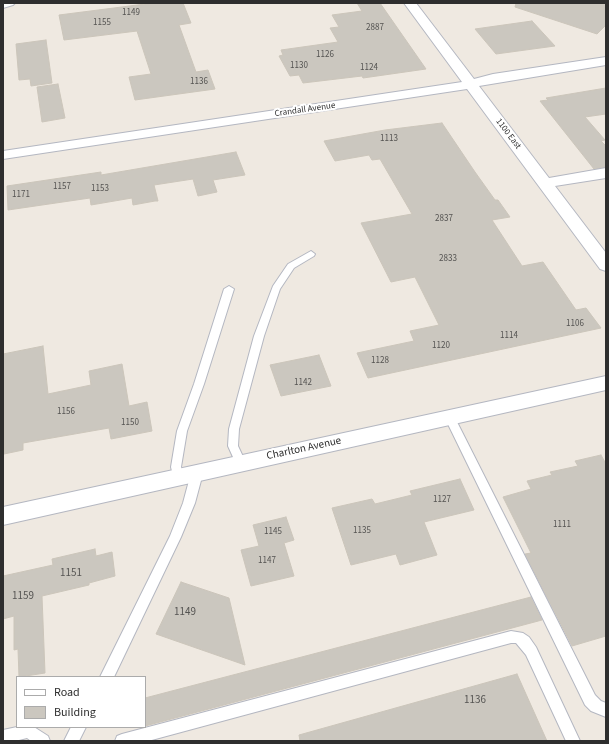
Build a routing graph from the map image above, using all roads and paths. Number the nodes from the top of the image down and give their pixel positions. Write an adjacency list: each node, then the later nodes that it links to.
1 (9, 3): 3 (street)
2 (410, 3): 5 (street, 1100 East)
3 (3, 4)
4 (606, 61): 5 (street, Crandall Avenue)
5 (470, 84): 6 (street, Crandall Avenue); 8 (street, 1100 East)
6 (3, 155)
7 (606, 173): 8 (street)
8 (545, 183): 10 (street, 1100 East)
9 (311, 254): 14 (lane)
10 (606, 265)
11 (229, 289): 16 (lane)
12 (606, 383): 13 (street, Charlton Avenue)
13 (450, 418): 14 (street, Charlton Avenue); 19 (lane)
14 (241, 463): 15 (street, Charlton Avenue)
15 (198, 473): 16 (street, Charlton Avenue); 18 (lane)
16 (178, 477): 17 (street, Charlton Avenue)
17 (3, 516)
18 (107, 676)
19 (606, 710)
20 (78, 728): 23 (lane)
21 (3, 737): 22 (lane)
22 (43, 741)
23 (71, 741)
24 (122, 741): 25 (lane)
25 (573, 741)

